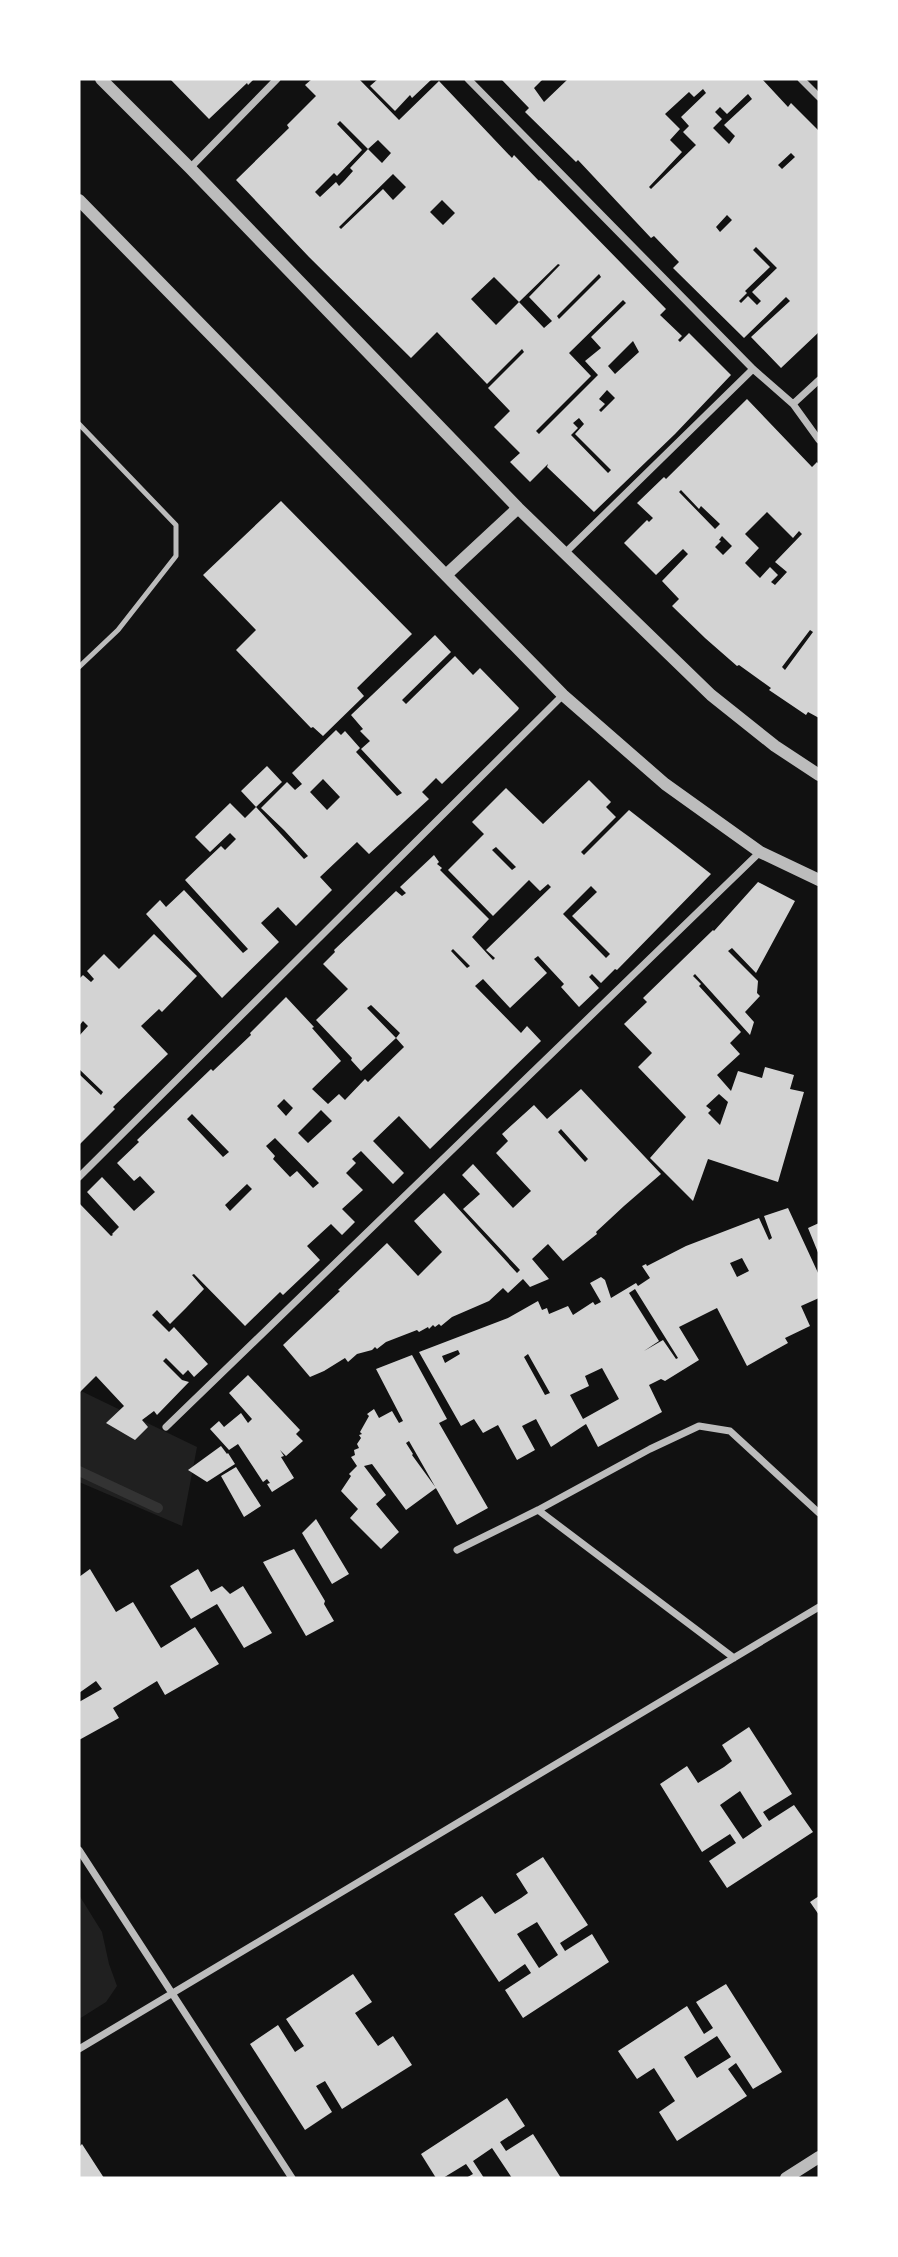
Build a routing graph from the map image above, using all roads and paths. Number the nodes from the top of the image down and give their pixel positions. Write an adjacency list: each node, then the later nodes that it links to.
1 (101, 79): 6 (street)
2 (277, 79): 6 (street)
3 (468, 79): 8 (street)
4 (801, 79): 5 (street)
5 (819, 97)
6 (190, 168): 13 (street)
7 (79, 200): 15 (street)
8 (753, 369): 10 (street); 14 (street)
9 (819, 380): 10 (street)
10 (793, 404): 12 (street)
11 (79, 424): 16 (lane)
12 (819, 440)
13 (518, 508): 14 (street); 15 (street)
14 (565, 553): 18 (street)
15 (446, 575): 17 (street)
16 (79, 667)
17 (563, 695): 19 (street); 21 (street)
18 (819, 775)
19 (761, 852): 20 (street); 22 (street)
20 (819, 880)
21 (79, 1177)
22 (166, 1427)
23 (538, 1510): 24 (street); 25 (street); 27 (street)
24 (819, 1513)
25 (457, 1550)
26 (819, 1606): 27 (street)
27 (734, 1658): 29 (street)
28 (79, 1850): 29 (street)
29 (171, 1992): 30 (street); 32 (street)
30 (79, 2049)
31 (819, 2157): 33 (street)
32 (292, 2178)
33 (786, 2178)

